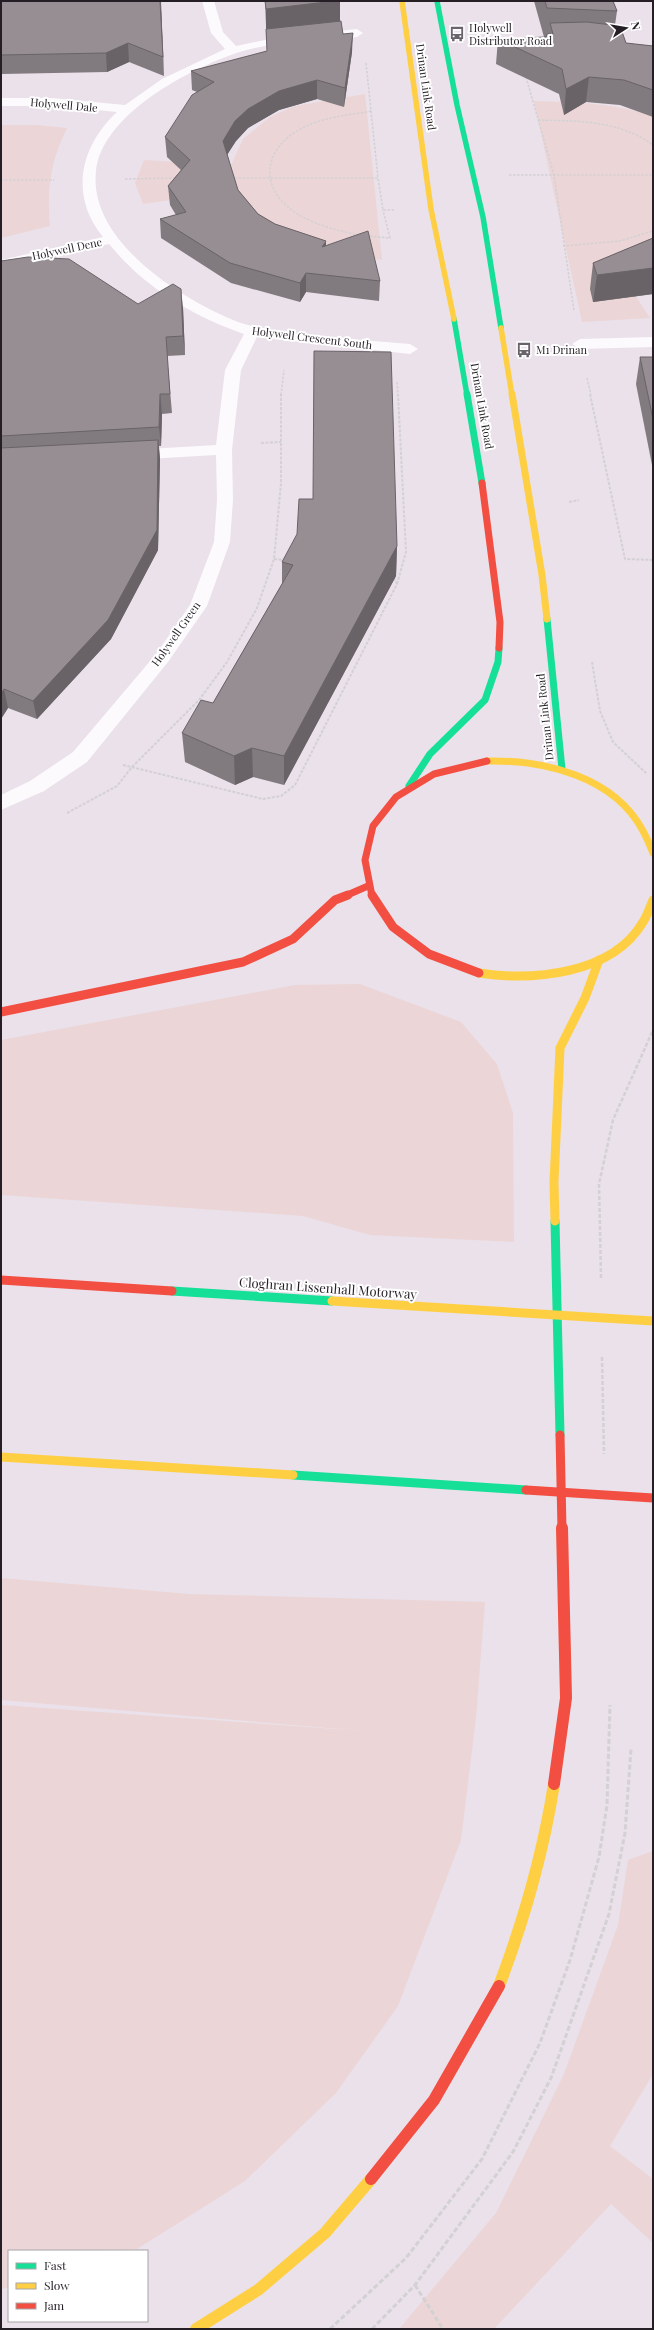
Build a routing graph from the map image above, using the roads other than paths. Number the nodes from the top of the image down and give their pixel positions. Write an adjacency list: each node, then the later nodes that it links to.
1 (208, 1): 5 (street)
2 (402, 1): 17 (main road, Drinan Link Road)
3 (437, 1): 16 (main road, Drinan Link Road)
4 (357, 33): 5 (street, Holywell Crescent South)
5 (233, 50): 7 (street, Holywell Crescent South)
6 (1, 102): 7 (street, Holywell Dale)
7 (126, 109): 8 (street, Holywell Crescent South)
8 (110, 240): 9 (street, Holywell Dene); 10 (street, Holywell Crescent South)
9 (1, 264)
10 (252, 332): 13 (street, Holywell Crescent South); 14 (street, Holywell Green)
11 (653, 342): 12 (street)
12 (580, 344)
13 (410, 349)
14 (224, 450): 15 (street); 18 (street, Holywell Green)
15 (115, 456)
16 (562, 769): 17 (main road); 19 (main road)
17 (409, 786): 20 (main road)
18 (1, 803)
19 (653, 853)
20 (368, 886): 22 (main road); 23 (main road)
21 (653, 900): 22 (main road)
22 (599, 960): 28 (main road)
23 (1, 1012)
24 (1, 1280): 25 (main road, Cloghran Lissenhall Motorway)
25 (653, 1321)
26 (1, 1457): 27 (main road)
27 (653, 1498)
28 (196, 2329)

